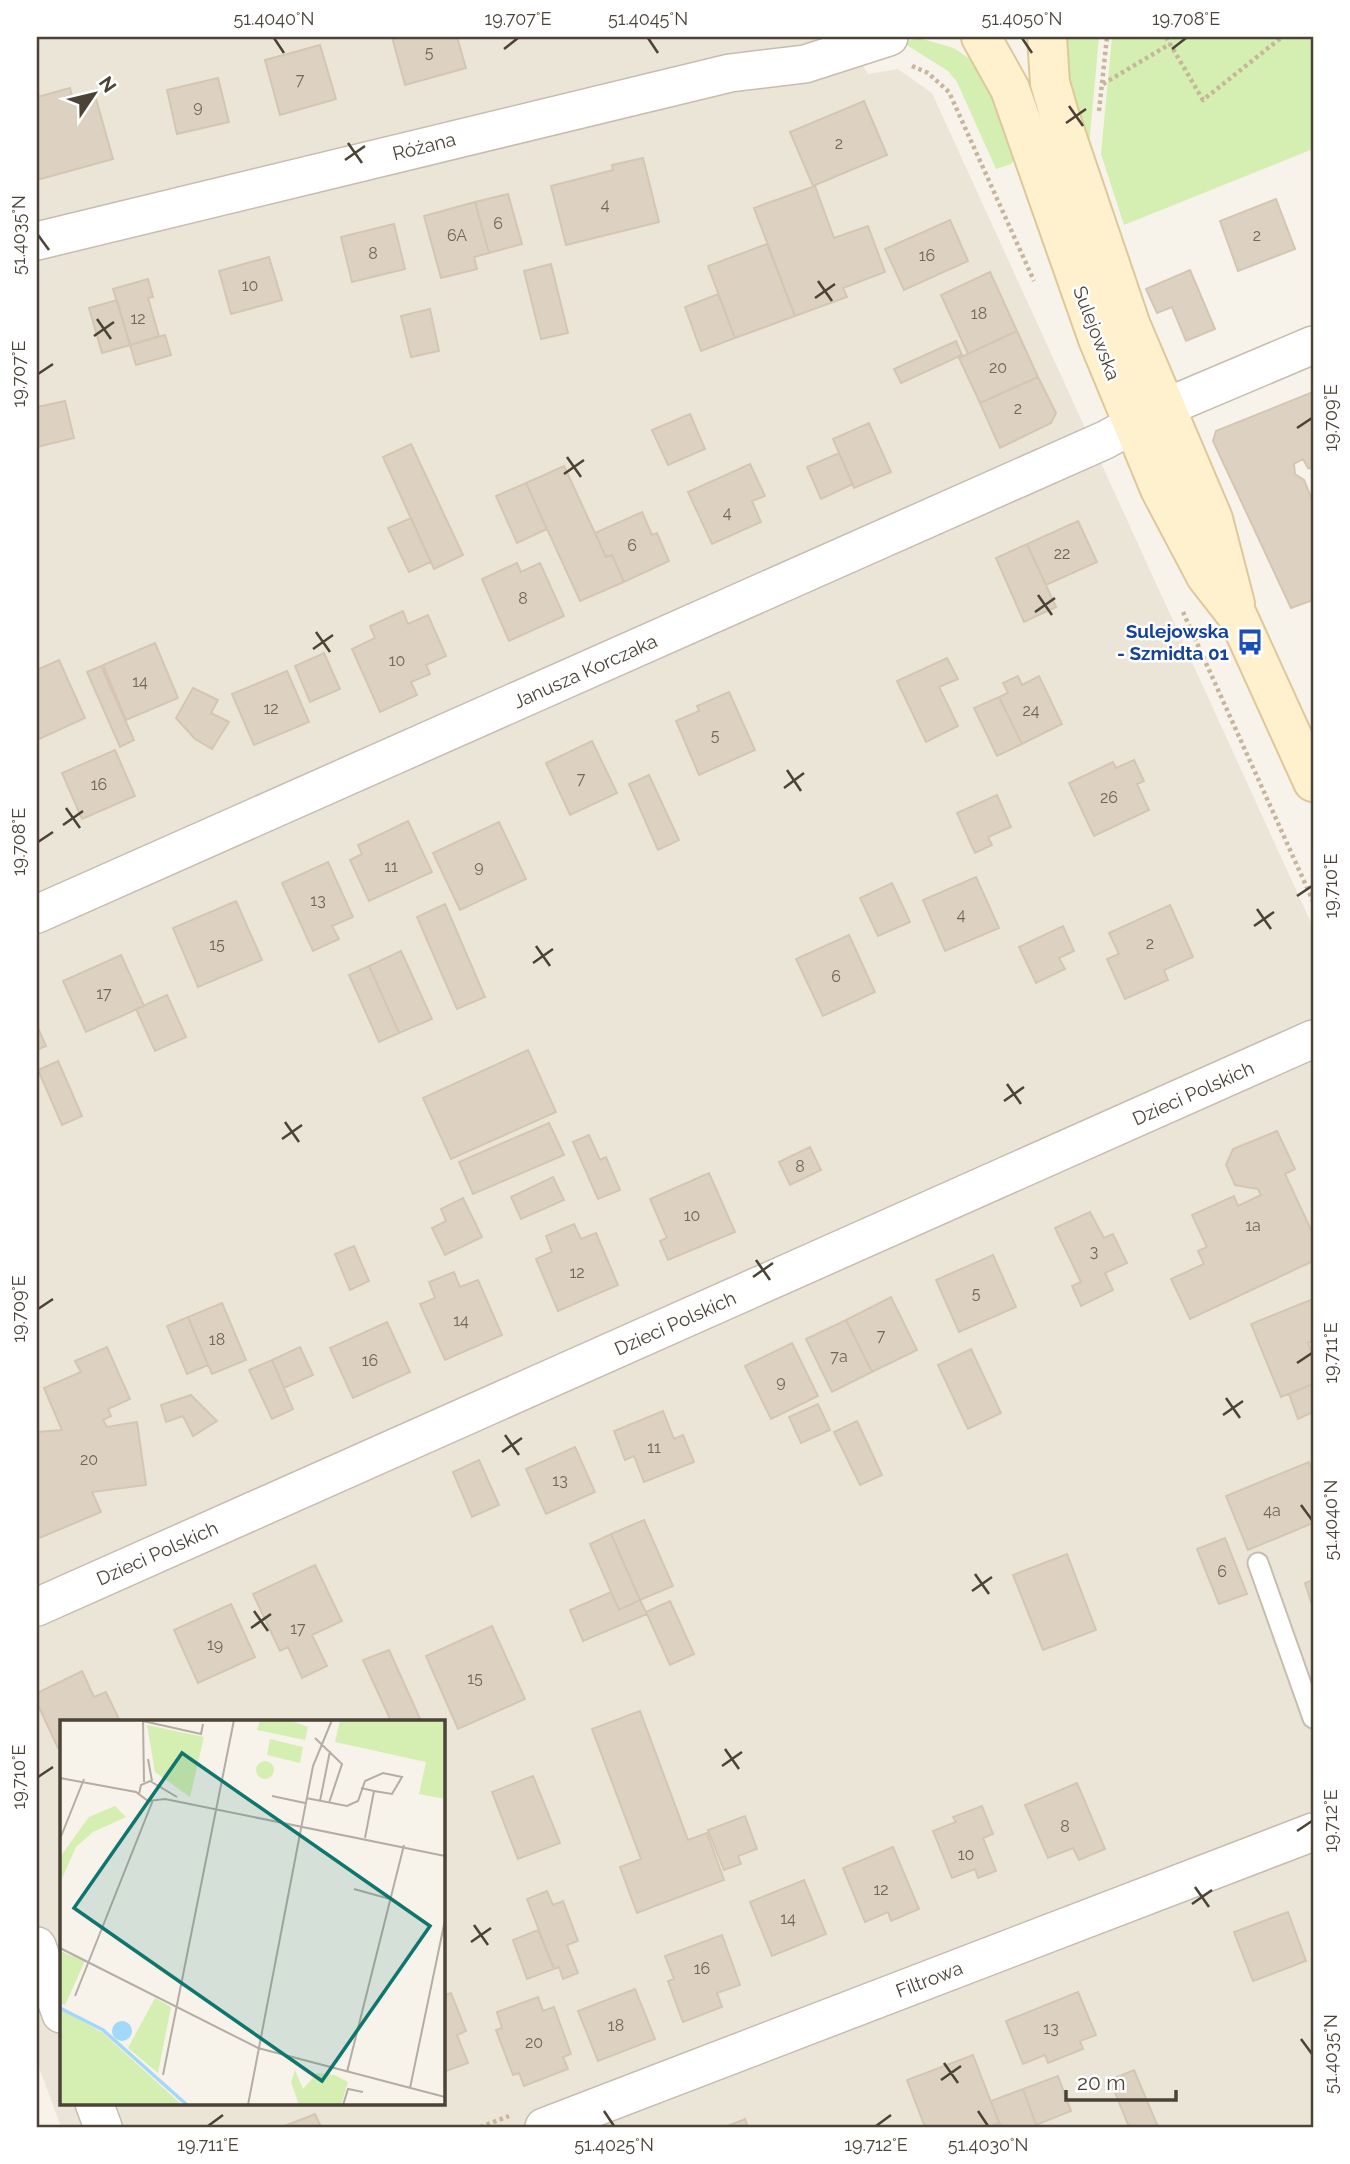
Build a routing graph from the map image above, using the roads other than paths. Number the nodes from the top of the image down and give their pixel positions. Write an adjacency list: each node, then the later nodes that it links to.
1 (818, 37): 5 (street, Różana)
2 (981, 37): 8 (main road, Sulejowska)
3 (1047, 37): 8 (main road, Sulejowska)
4 (883, 39): 5 (street, Różana)
5 (730, 73): 6 (street, Różana)
6 (37, 241)
7 (1313, 345): 8 (street, Janusza Korczaka)
8 (1149, 417): 9 (main road, Sulejowska); 10 (street, Janusza Korczaka)
9 (1313, 782)
10 (37, 914)
11 (1313, 1039): 13 (street, Dzieci Polskich)
12 (1258, 1563): 14 (lane)
13 (37, 1607)
14 (1313, 1718)
15 (1313, 1832): 20 (street, Filtrowa)
16 (37, 1946): 17 (street)
17 (60, 2011)
18 (94, 2104): 19 (street)
19 (103, 2127)
20 (544, 2127)

